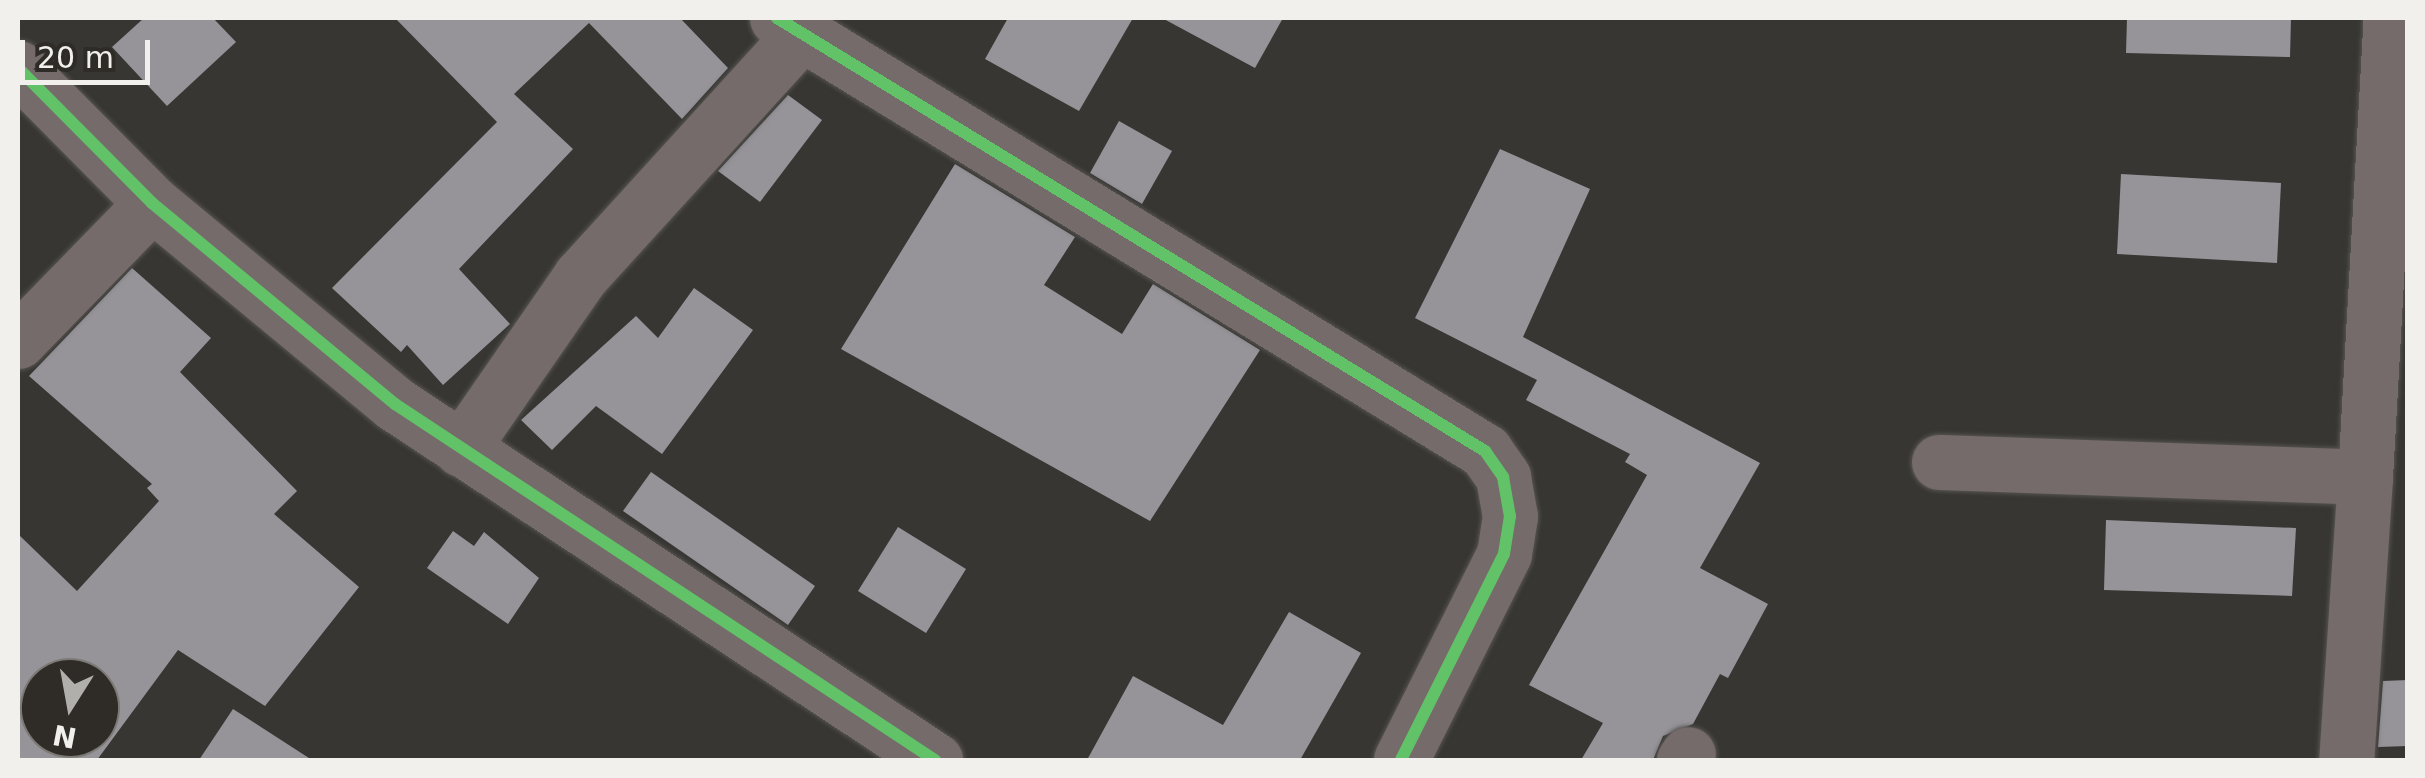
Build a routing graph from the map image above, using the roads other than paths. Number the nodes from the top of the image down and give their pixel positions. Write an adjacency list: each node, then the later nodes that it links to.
1 (2396, 26): 8 (street)
2 (788, 27): 6 (street); 10 (street)
3 (18, 68): 4 (street)
4 (152, 203): 5 (street); 6 (street)
5 (18, 341)
6 (460, 448): 9 (street)
7 (1939, 462): 8 (street)
8 (2365, 477): 11 (street)
9 (936, 760)
10 (1400, 760)
11 (2346, 760)

